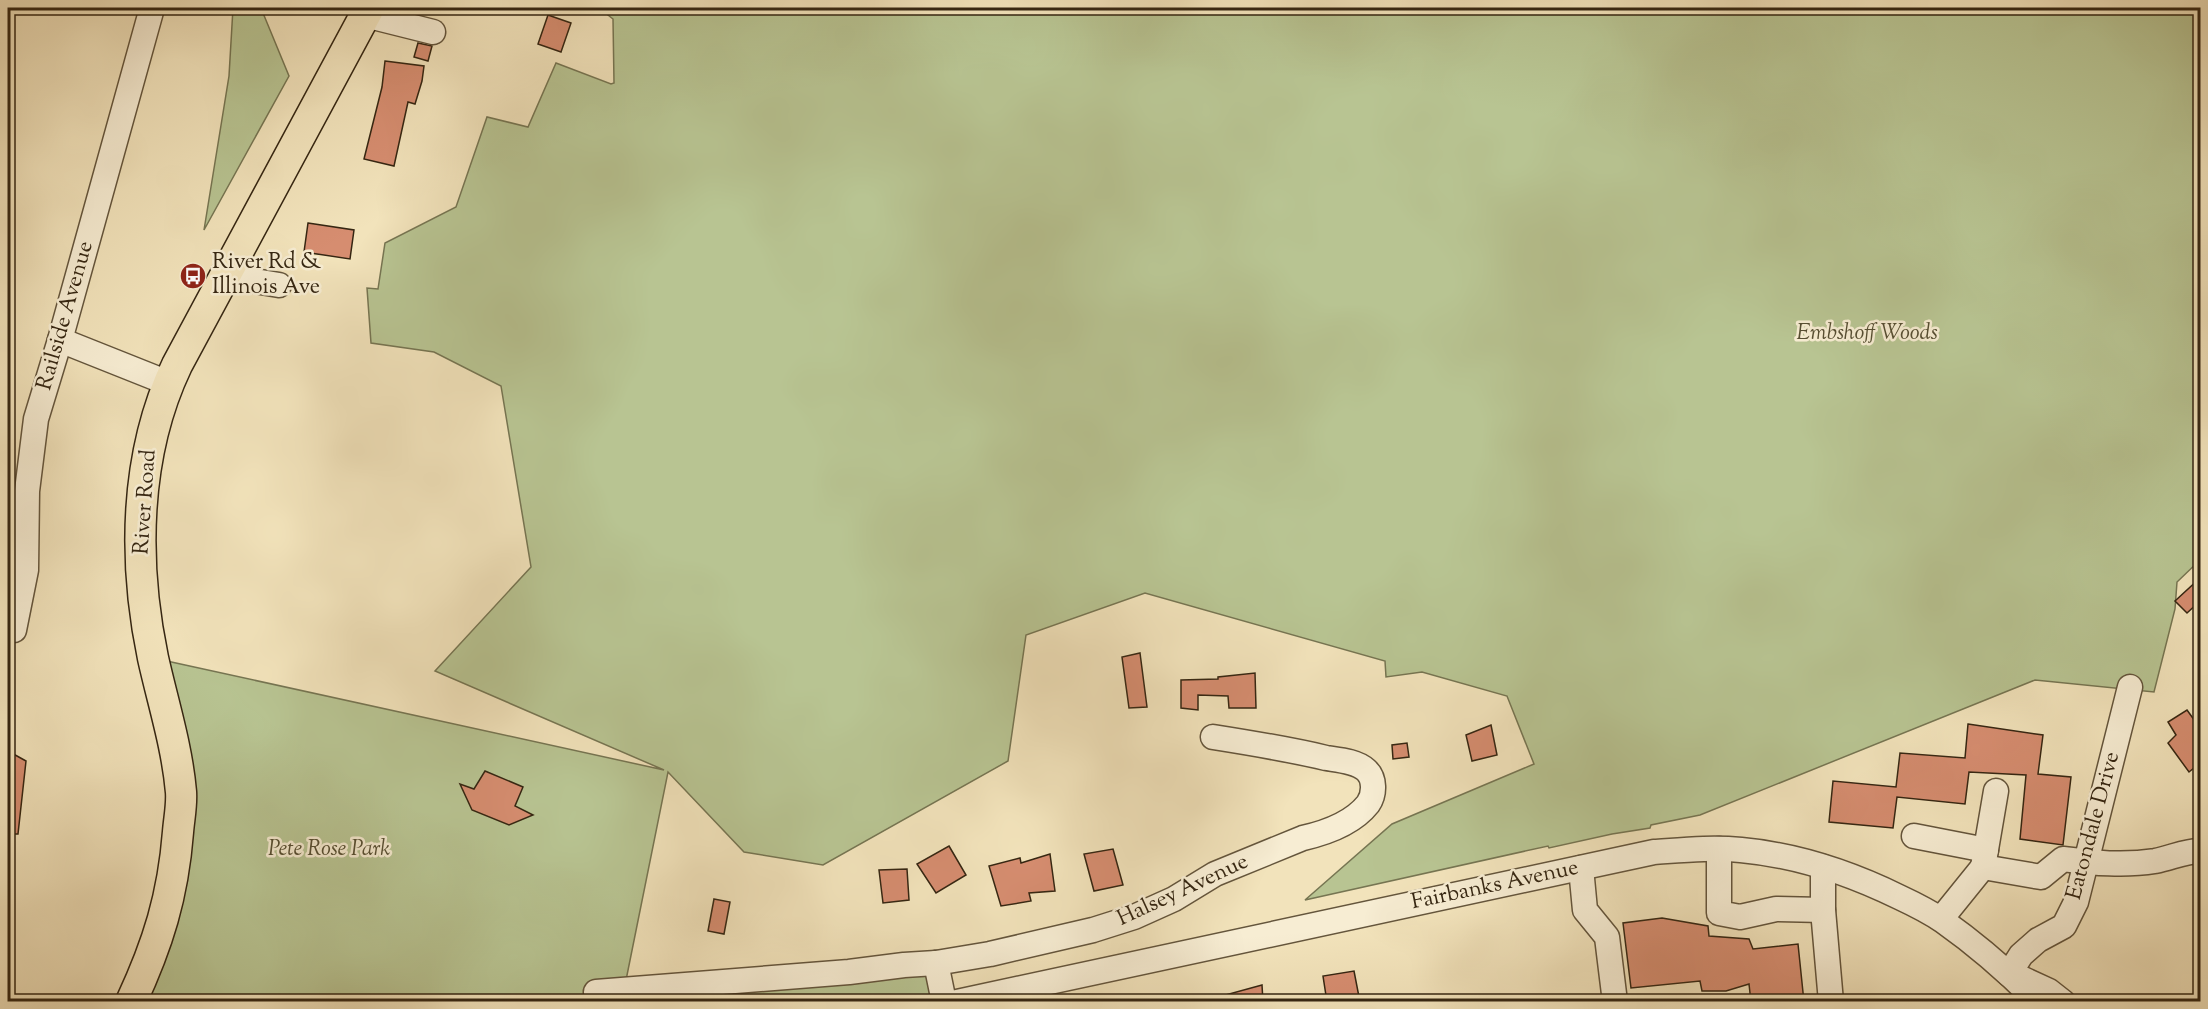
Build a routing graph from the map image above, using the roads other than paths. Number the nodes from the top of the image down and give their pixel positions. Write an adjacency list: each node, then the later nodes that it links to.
1 (152, 8): 6 (street, Railside Avenue)
2 (367, 11): 3 (street); 4 (main road, River Road)
3 (433, 32)
4 (225, 276): 5 (street); 7 (main road, River Road)
5 (279, 285)
6 (60, 340): 7 (street); 8 (street, Railside Avenue)
7 (168, 383): 24 (main road, River Road)
8 (14, 630)
9 (2130, 687): 16 (street, Eatondale Drive)
10 (1213, 737): 21 (street, Halsey Avenue)
11 (1996, 791): 15 (street)
12 (1914, 836): 15 (street)
13 (1719, 849): 17 (street, Fairbanks Avenue); 18 (street, Fairbanks Avenue); 19 (street)
14 (2200, 850): 16 (street)
15 (1985, 858): 16 (street); 20 (street)
16 (2086, 862): 22 (street, Eatondale Drive)
17 (1823, 867): 19 (street); 20 (street, Fairbanks Avenue)
18 (1581, 868): 26 (street, Fairbanks Avenue); 27 (street)
19 (1823, 910): 28 (street)
20 (1941, 919): 22 (street, Fairbanks Avenue)
21 (936, 963): 23 (street, Halsey Avenue); 25 (street)
22 (2009, 974): 29 (street, Fairbanks Avenue); 30 (street, Fairbanks Avenue)
23 (596, 992)
24 (131, 1002)
25 (944, 1002)
26 (957, 1002)
27 (1615, 1002)
28 (1831, 1002)
29 (2038, 1002)
30 (2063, 1002)

